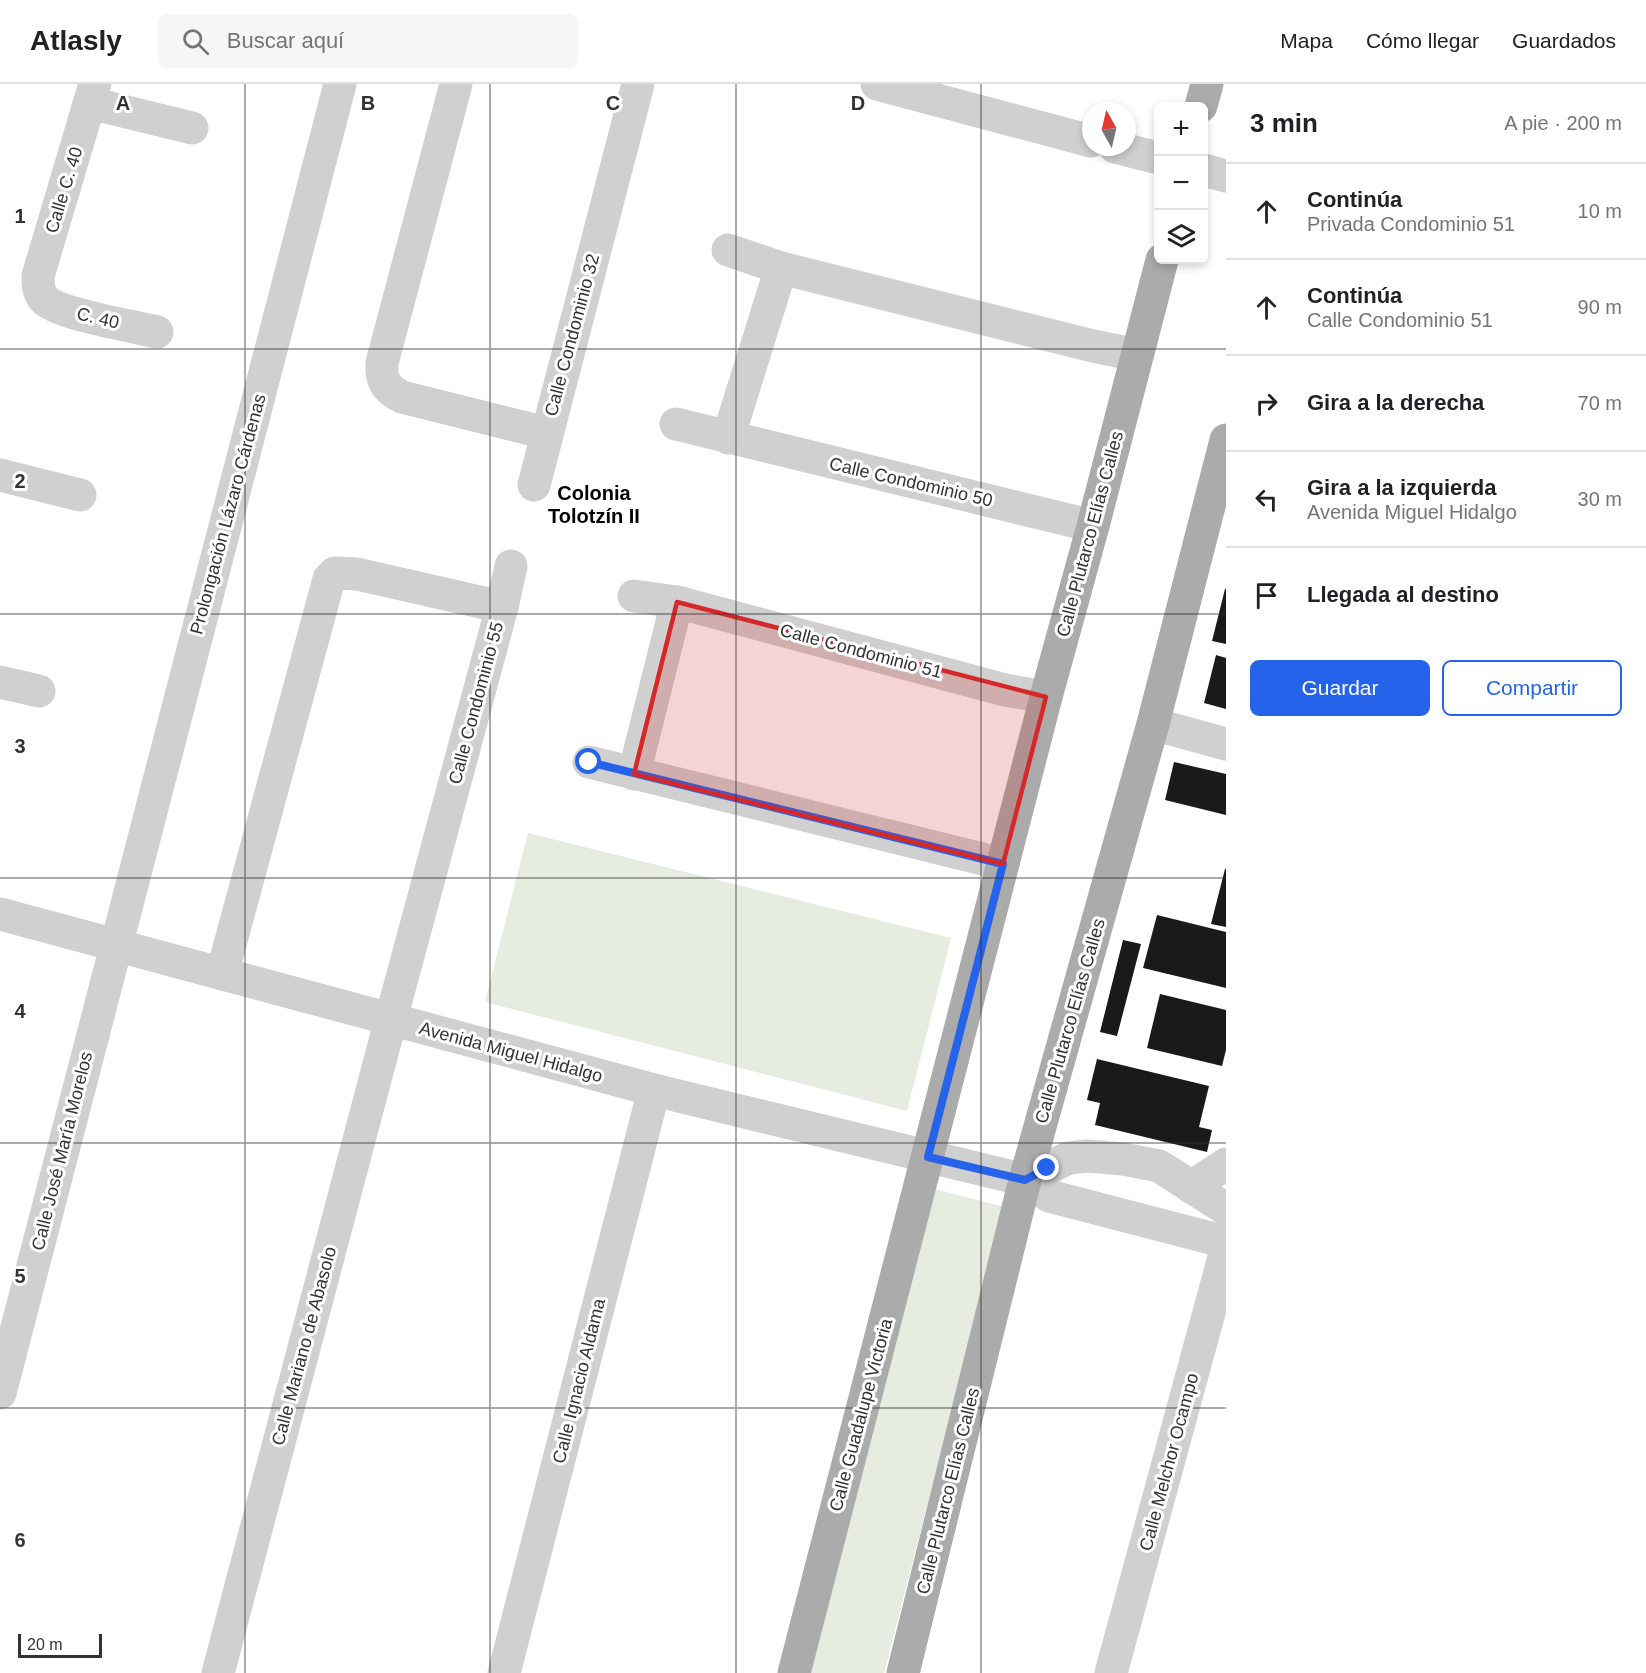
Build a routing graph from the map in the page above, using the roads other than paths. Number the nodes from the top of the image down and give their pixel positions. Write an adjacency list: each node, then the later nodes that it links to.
1 (340, 84): 42 (street, Prolongación Lázaro Cárdenas)
2 (456, 84): 22 (street, Calle Condominio 32)
3 (638, 84): 22 (street, Calle Condominio 32)
4 (877, 84): 6 (street)
5 (1207, 84): 8 (main road)
6 (914, 89): 10 (street)
7 (92, 93): 9 (street); 18 (street, Calle C. 40)
8 (1202, 102)
9 (192, 128)
10 (1082, 138)
11 (1136, 152): 12 (street)
12 (1154, 157)
13 (1208, 171): 14 (street)
14 (1226, 176)
15 (728, 250): 17 (street)
16 (1161, 264): 20 (main road, Calle Plutarco Elías Calles)
17 (781, 268): 20 (street); 23 (street)
18 (42, 297): 19 (street, C. 40)
19 (157, 332)
20 (1137, 355): 28 (main road, Calle Plutarco Elías Calles)
21 (676, 424): 23 (street, Calle Condominio 50)
22 (546, 433): 26 (street)
23 (728, 438): 28 (street, Calle Condominio 50)
24 (1226, 440): 36 (main road, Calle Plutarco Elías Calles)
25 (0, 475): 27 (street)
26 (534, 485)
27 (80, 495)
28 (1093, 526): 35 (main road, Calle Plutarco Elías Calles)
29 (511, 566): 32 (street)
30 (633, 596): 31 (street, Calle Condominio 51)
31 (677, 602): 35 (street, Calle Condominio 51); 39 (street)
32 (502, 607): 43 (street, Calle Condominio 55); 44 (street, Calle Condominio 55)
33 (0, 682): 34 (street)
34 (39, 691)
35 (1046, 698): 40 (main road, Calle Plutarco Elías Calles)
36 (1153, 724): 37 (street); 48 (main road, Calle Plutarco Elías Calles)
37 (1226, 744)
38 (589, 762): 39 (street)
39 (634, 774): 40 (street)
40 (1003, 864): 46 (main road, Calle Plutarco Elías Calles)
41 (0, 914): 42 (street, Avenida Miguel Hidalgo)
42 (115, 944): 43 (street, Avenida Miguel Hidalgo); 53 (street, Calle José María Morelos)
43 (222, 974): 44 (street, Avenida Miguel Hidalgo)
44 (391, 1020): 45 (street, Avenida Miguel Hidalgo); 54 (street, Calle Mariano de Abasolo)
45 (654, 1090): 46 (street, Avenida Miguel Hidalgo); 55 (street, Calle Ignacio Aldama)
46 (928, 1157): 48 (street, Avenida Miguel Hidalgo); 56 (main road, Calle Guadalupe Victoria)
47 (1226, 1164): 49 (street)
48 (1025, 1180): 49 (street); 51 (street, Avenida Miguel Hidalgo); 57 (main road, Calle Plutarco Elías Calles)
49 (1191, 1187): 50 (street)
50 (1226, 1209)
51 (1226, 1242)
52 (1226, 1250): 58 (street, Calle Melchor Ocampo)
53 (0, 1393)
54 (218, 1673)
55 (504, 1673)
56 (794, 1673)
57 (903, 1673)
58 (1112, 1673)

